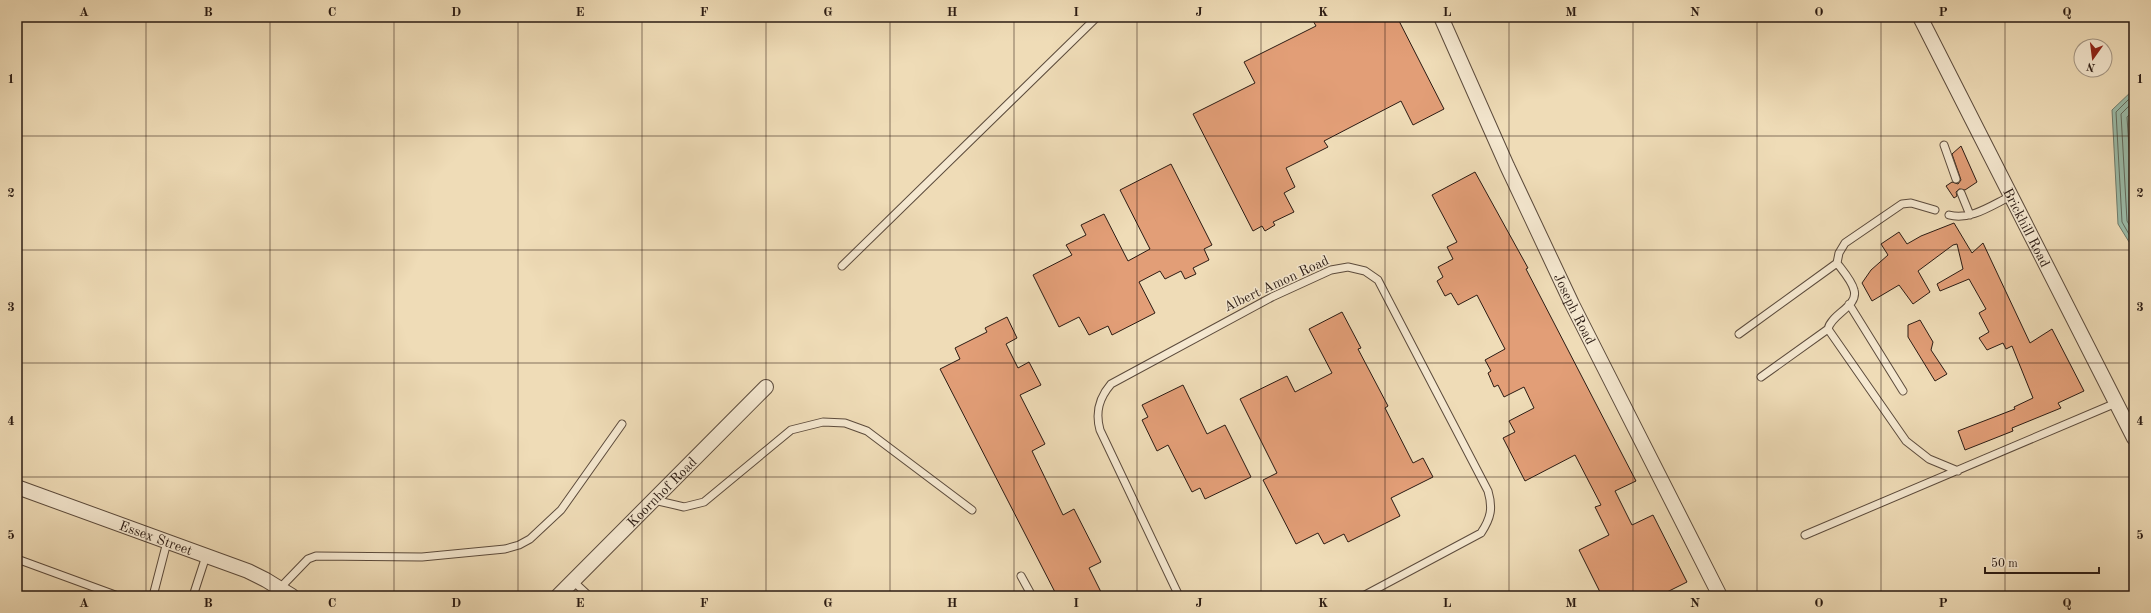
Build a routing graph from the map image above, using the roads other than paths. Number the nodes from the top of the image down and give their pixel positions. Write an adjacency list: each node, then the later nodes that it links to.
1 (1097, 17): 12 (lane)
2 (1441, 17): 41 (street, Joseph Road)
3 (1920, 17): 7 (street, Brickhill Road)
4 (1944, 145): 5 (lane)
5 (1956, 179)
6 (1961, 193): 10 (lane)
7 (2011, 196): 10 (lane); 19 (street, Brickhill Road)
8 (1935, 210): 11 (lane)
9 (1949, 215): 10 (lane)
10 (1970, 215)
11 (1837, 263): 13 (lane); 15 (lane)
12 (842, 266)
13 (1849, 304): 14 (lane); 18 (lane)
14 (1828, 329): 16 (lane); 22 (lane)
15 (1739, 334)
16 (1761, 377)
17 (766, 387): 24 (street, Koornhof Road)
18 (1903, 391)
19 (2116, 403): 21 (street, Brickhill Road); 22 (lane)
20 (622, 424): 32 (lane)
21 (2134, 438)
22 (1958, 471): 26 (lane)
23 (17, 487): 27 (street, Essex Street)
24 (654, 500): 25 (lane); 31 (street, Koornhof Road)
25 (972, 510)
26 (1805, 535)
27 (167, 542): 28 (street, Essex Street); 34 (lane)
28 (206, 556): 32 (street, Essex Street); 35 (lane)
29 (17, 559): 33 (lane)
30 (1021, 576): 38 (lane)
31 (573, 581): 36 (street, Koornhof Road); 37 (lane)
32 (286, 592)
33 (118, 596)
34 (153, 596)
35 (193, 596)
36 (558, 596)
37 (589, 596)
38 (1032, 596)
39 (1179, 596): 40 (lane, Albert Amon Road)
40 (1363, 596)
41 (1720, 596)

